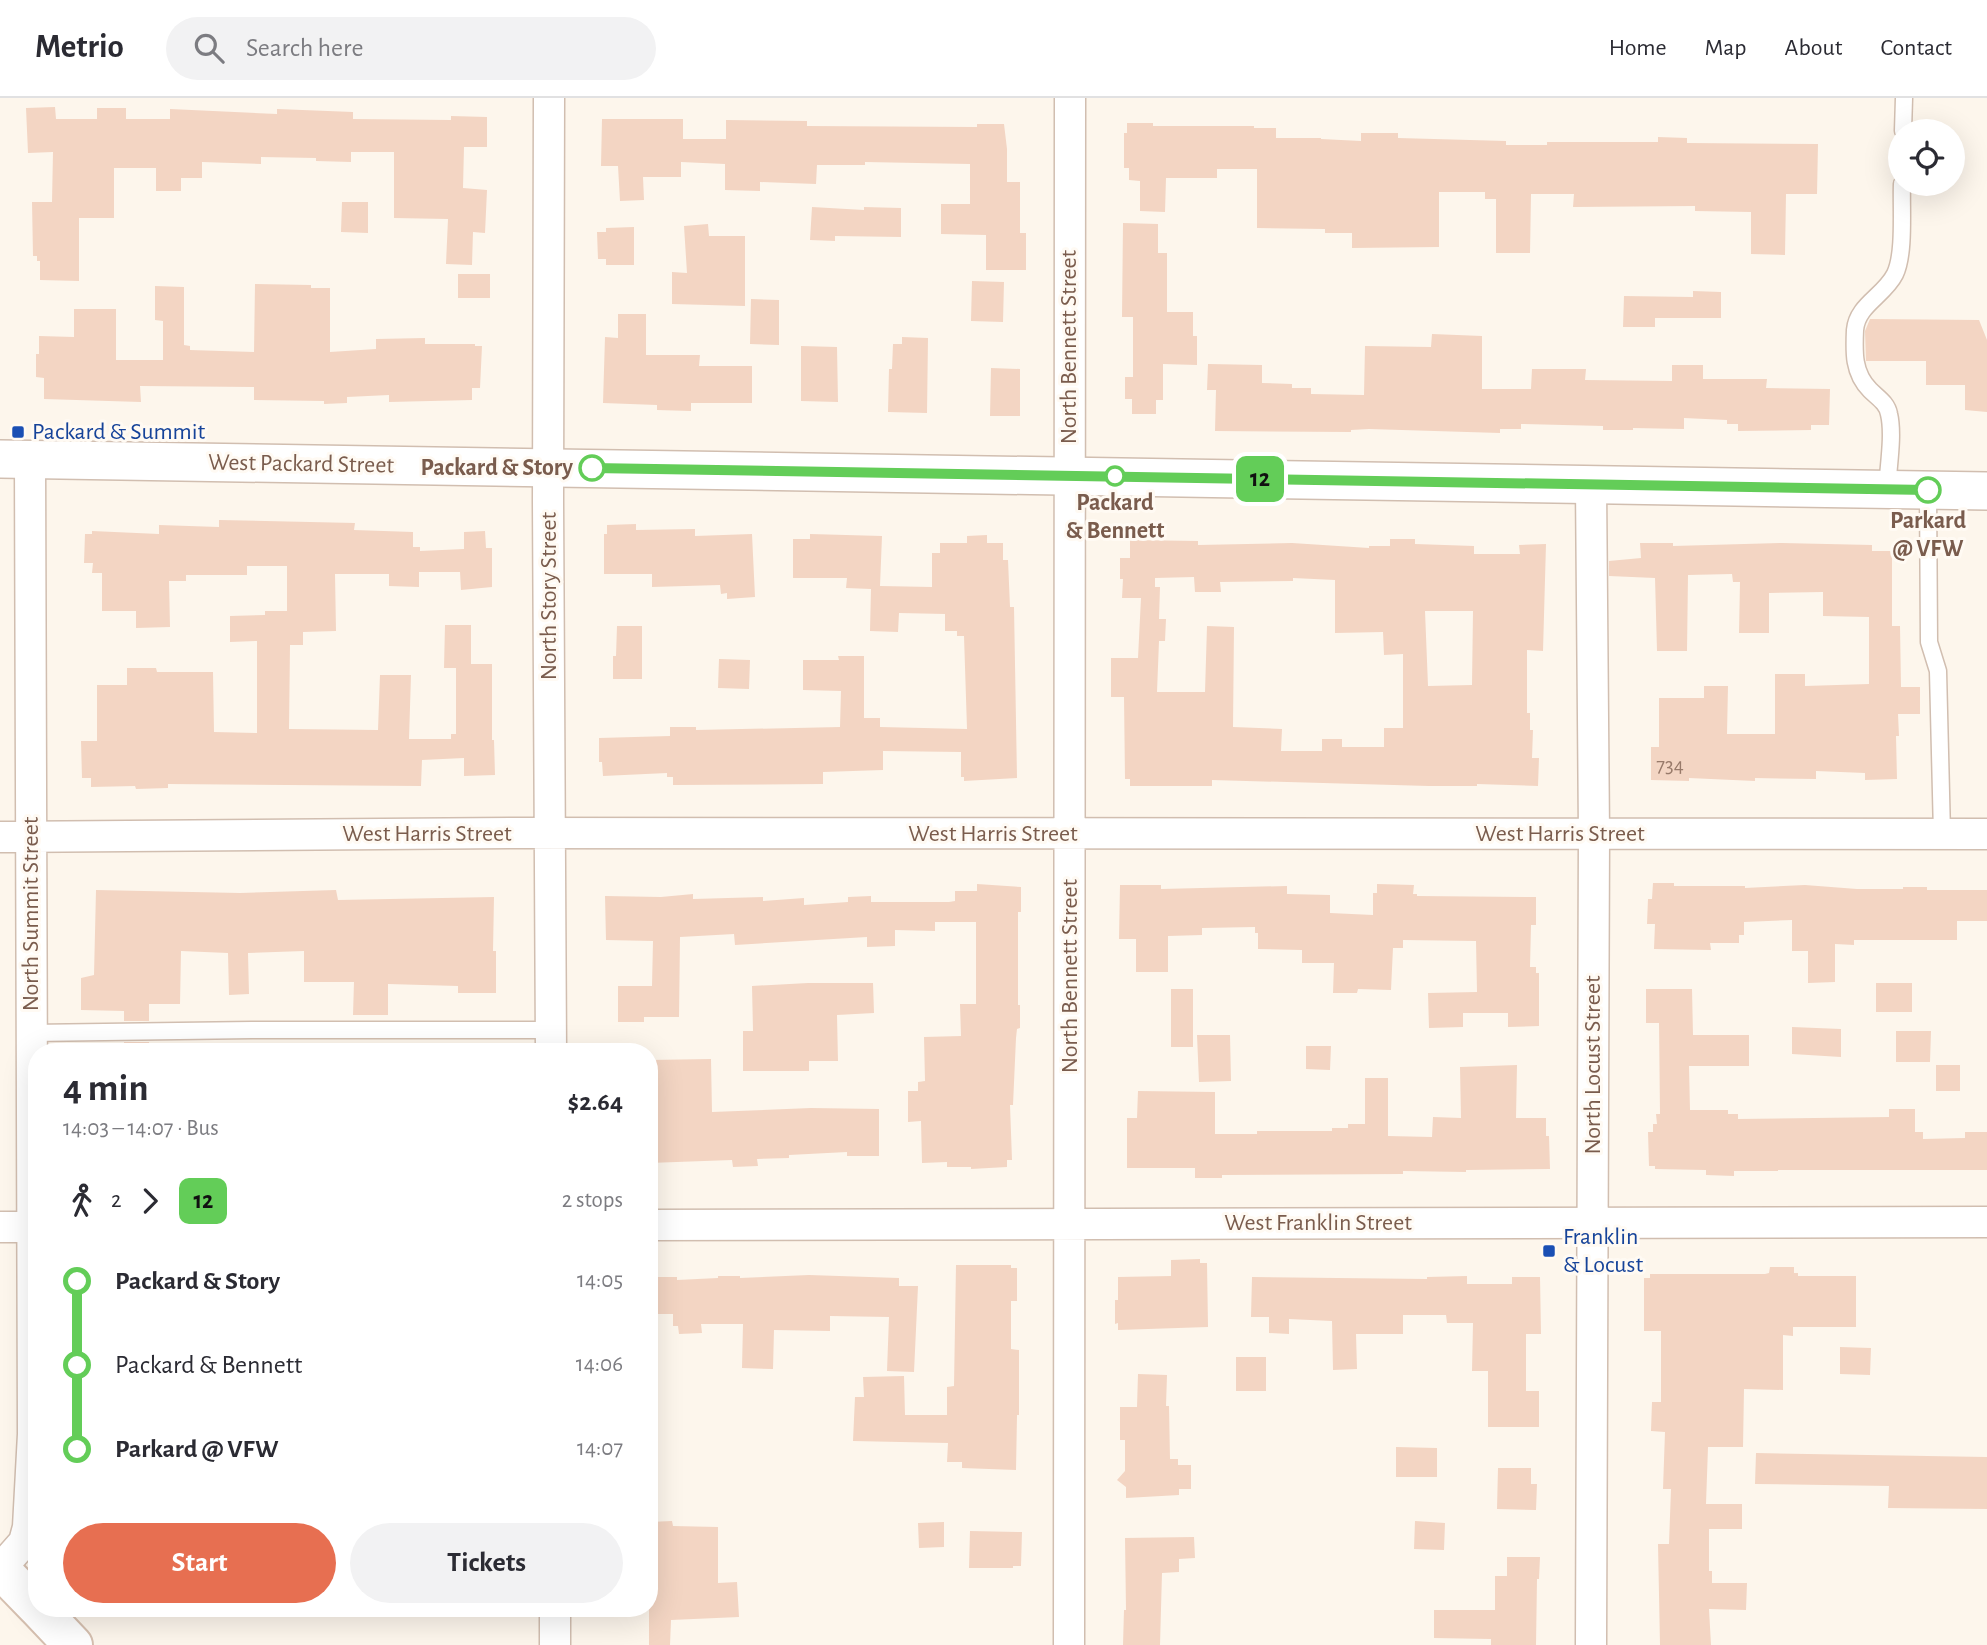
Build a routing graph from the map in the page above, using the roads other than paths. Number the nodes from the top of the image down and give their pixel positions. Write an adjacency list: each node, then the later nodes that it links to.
1 (549, 98): 7 (street, North Story Street)
2 (1070, 98): 8 (street, North Bennett Street)
3 (1904, 98): 4 (lane)
4 (1903, 119)
5 (1902, 196): 10 (lane)
6 (15, 459): 7 (street, West Packard Street); 19 (street, North Summit Street)
7 (548, 468): 8 (street, West Packard Street); 13 (street, North Story Street)
8 (1069, 475): 9 (street, West Packard Street); 14 (street, North Bennett Street)
9 (1591, 485): 10 (street, West Packard Street); 15 (street, North Locust Street)
10 (1887, 489): 11 (street, West Packard Street)
11 (1928, 490): 12 (street, West Packard Street); 16 (lane)
12 (1987, 491)
13 (550, 834): 14 (street, West Harris Street); 19 (street, West Harris Street); 21 (street, North Story Street)
14 (1071, 834): 15 (street, West Harris Street); 25 (street, North Bennett Street)
15 (1594, 834): 16 (street, West Harris Street); 24 (street, North Locust Street)
16 (1942, 834): 17 (street, West Harris Street)
17 (1987, 834)
18 (0, 837): 19 (street, West Harris Street)
19 (31, 837): 20 (street, North Summit Street)
20 (31, 1033): 21 (lane); 22 (street, North Summit Street)
21 (551, 1041)
22 (31, 1043)
23 (1987, 1222): 24 (street, West Franklin Street)
24 (1593, 1223): 25 (street, West Franklin Street); 37 (street, North Locust Street)
25 (1070, 1224): 26 (street, West Franklin Street); 36 (street, North Bennett Street)
26 (658, 1225)
27 (0, 1227): 28 (street)
28 (28, 1227)
29 (28, 1527): 30 (street, North Summit Street)
30 (0, 1569): 31 (main road)
31 (28, 1599)
32 (46, 1617): 34 (main road)
33 (555, 1617): 35 (street)
34 (73, 1645)
35 (555, 1645)
36 (1069, 1645)
37 (1591, 1645)

